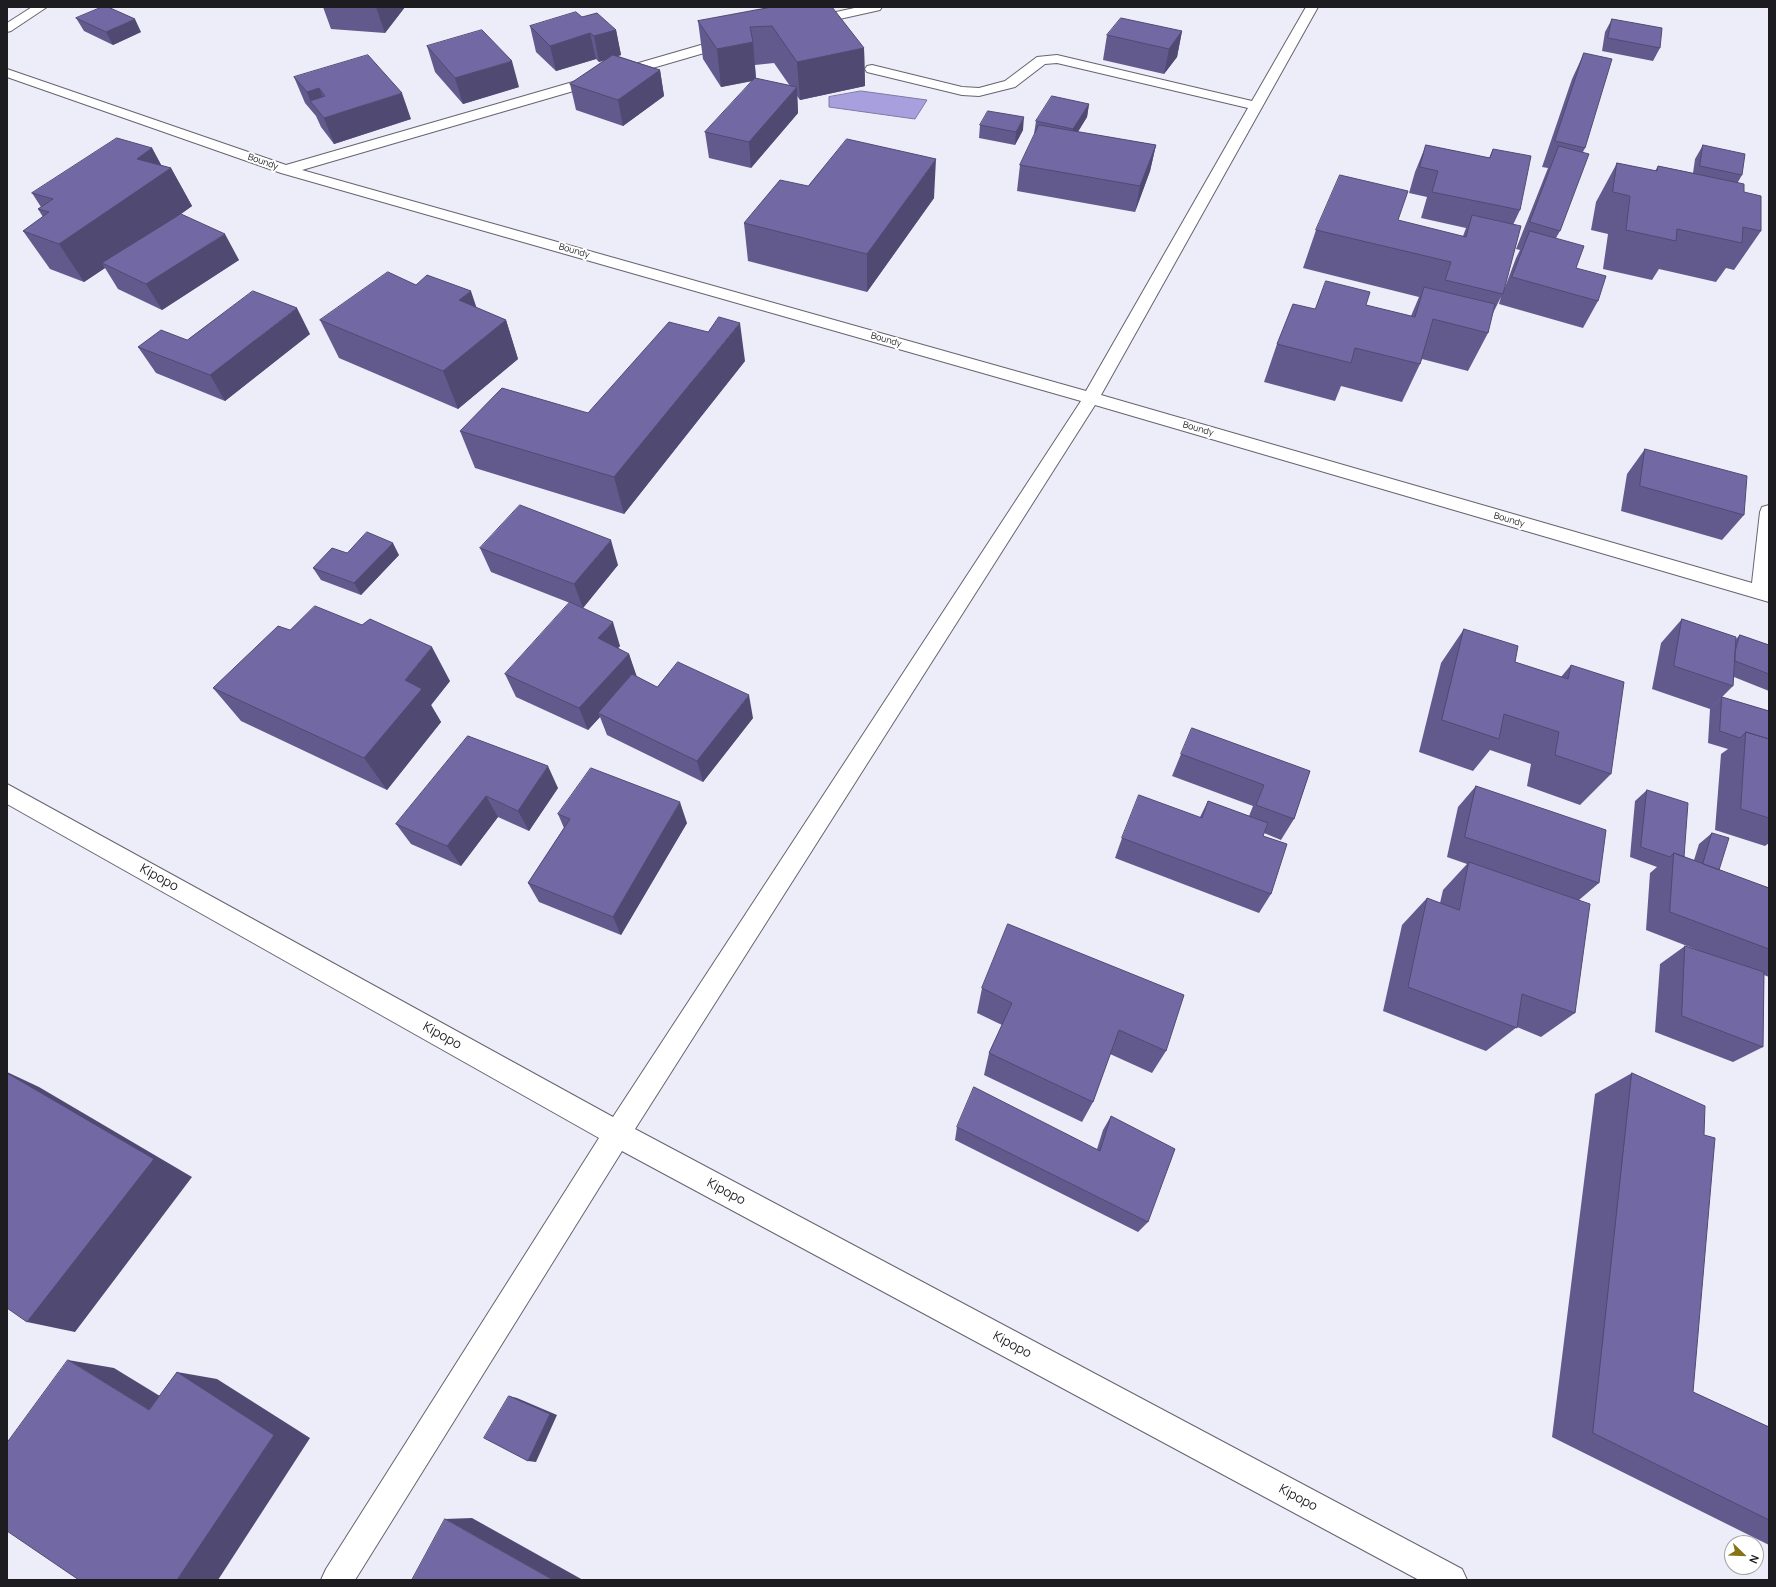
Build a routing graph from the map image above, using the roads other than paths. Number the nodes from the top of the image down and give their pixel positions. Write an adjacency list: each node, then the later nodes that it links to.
1 (41, 7): 5 (street)
2 (876, 7): 4 (street)
3 (1312, 7): 9 (street)
4 (798, 24)
5 (7, 28)
6 (744, 37): 10 (street)
7 (872, 69): 9 (street)
8 (7, 73): 10 (street, Boundy)
9 (1256, 106): 11 (street)
10 (286, 170): 11 (street, Boundy)
11 (1091, 398): 13 (street, Boundy); 15 (street)
12 (1769, 512): 13 (street)
13 (1765, 594)
14 (7, 793): 15 (street, Kipopo)
15 (617, 1134): 16 (street); 17 (street, Kipopo)
16 (337, 1580)
17 (1451, 1580)

